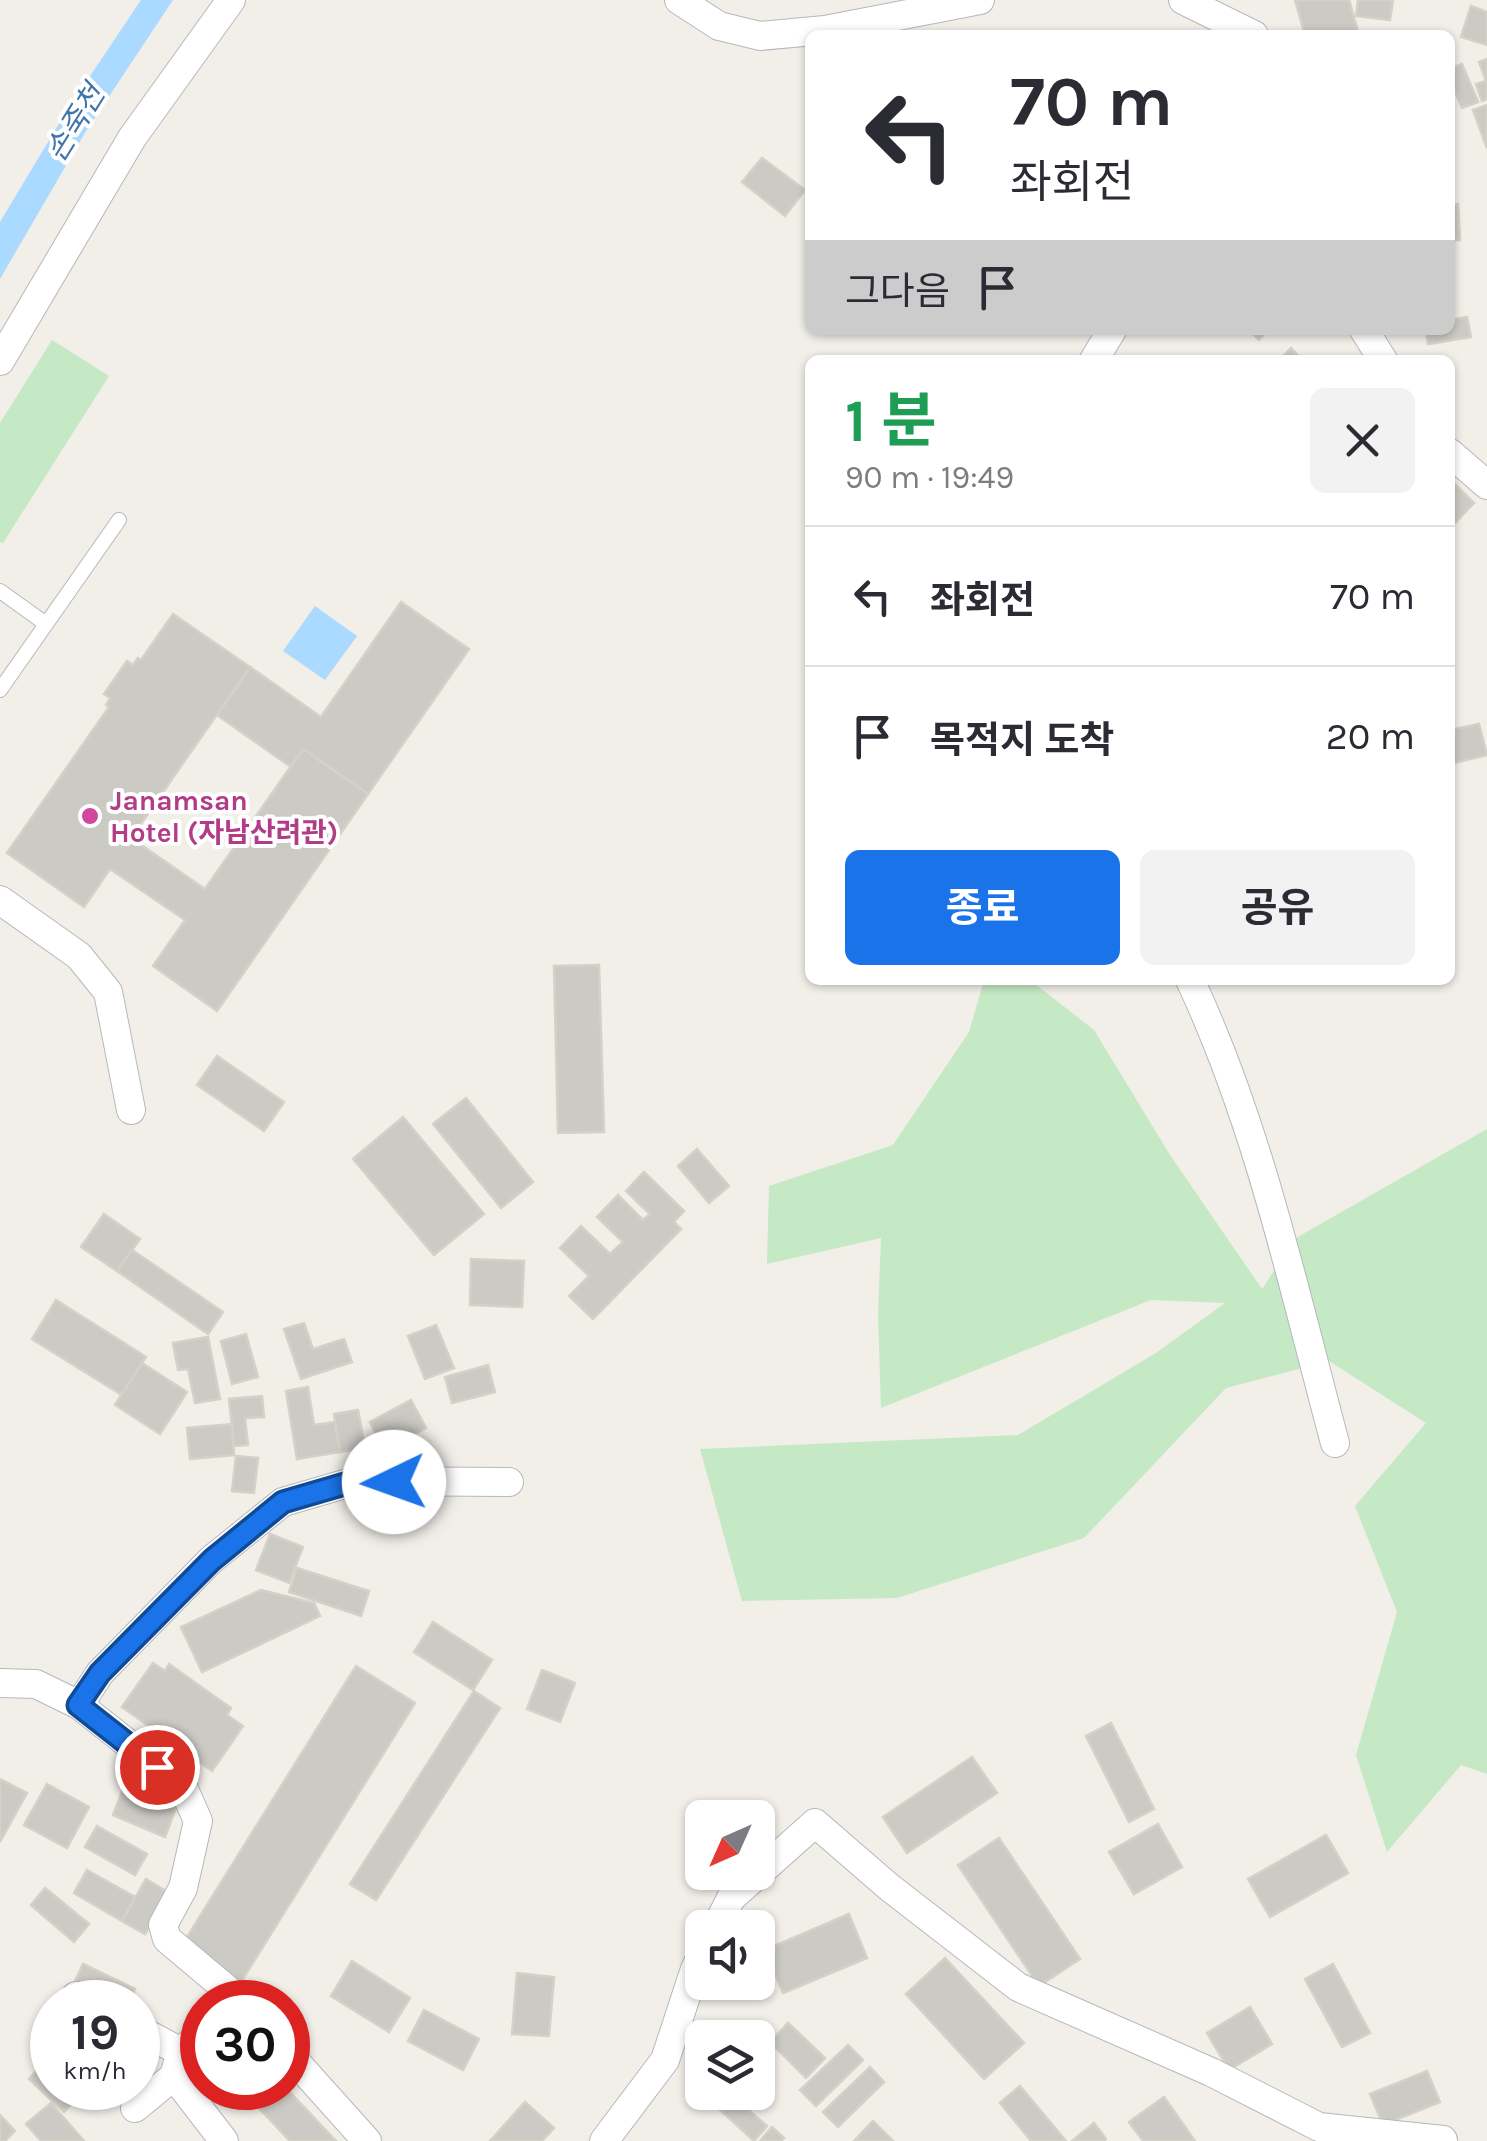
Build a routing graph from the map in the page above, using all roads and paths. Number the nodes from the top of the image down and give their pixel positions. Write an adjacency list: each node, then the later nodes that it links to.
1 (231, 0): 8 (street)
2 (680, 0): 7 (street)
3 (980, 0): 5 (street)
4 (1187, 1): 6 (street)
5 (826, 30)
6 (1244, 30)
7 (805, 32)
8 (0, 361)
9 (1455, 457): 10 (street)
10 (1487, 485)
11 (119, 520): 13 (lane)
12 (0, 590): 13 (lane)
13 (46, 624): 14 (lane)
14 (0, 690)
15 (0, 900): 17 (street)
16 (1192, 985): 18 (street)
17 (131, 1110)
18 (1335, 1443)
19 (509, 1482): 21 (street)
20 (0, 1682): 21 (street)
21 (78, 1705): 23 (street)
22 (725, 1910): 30 (street)
23 (214, 1980)
24 (685, 1999): 33 (street)
25 (160, 2049): 27 (street)
26 (180, 2060): 27 (street)
27 (177, 2064): 29 (street); 31 (street)
28 (310, 2078): 32 (street)
29 (160, 2082)
30 (1442, 2140)
31 (224, 2141)
32 (367, 2141)
33 (604, 2141)

